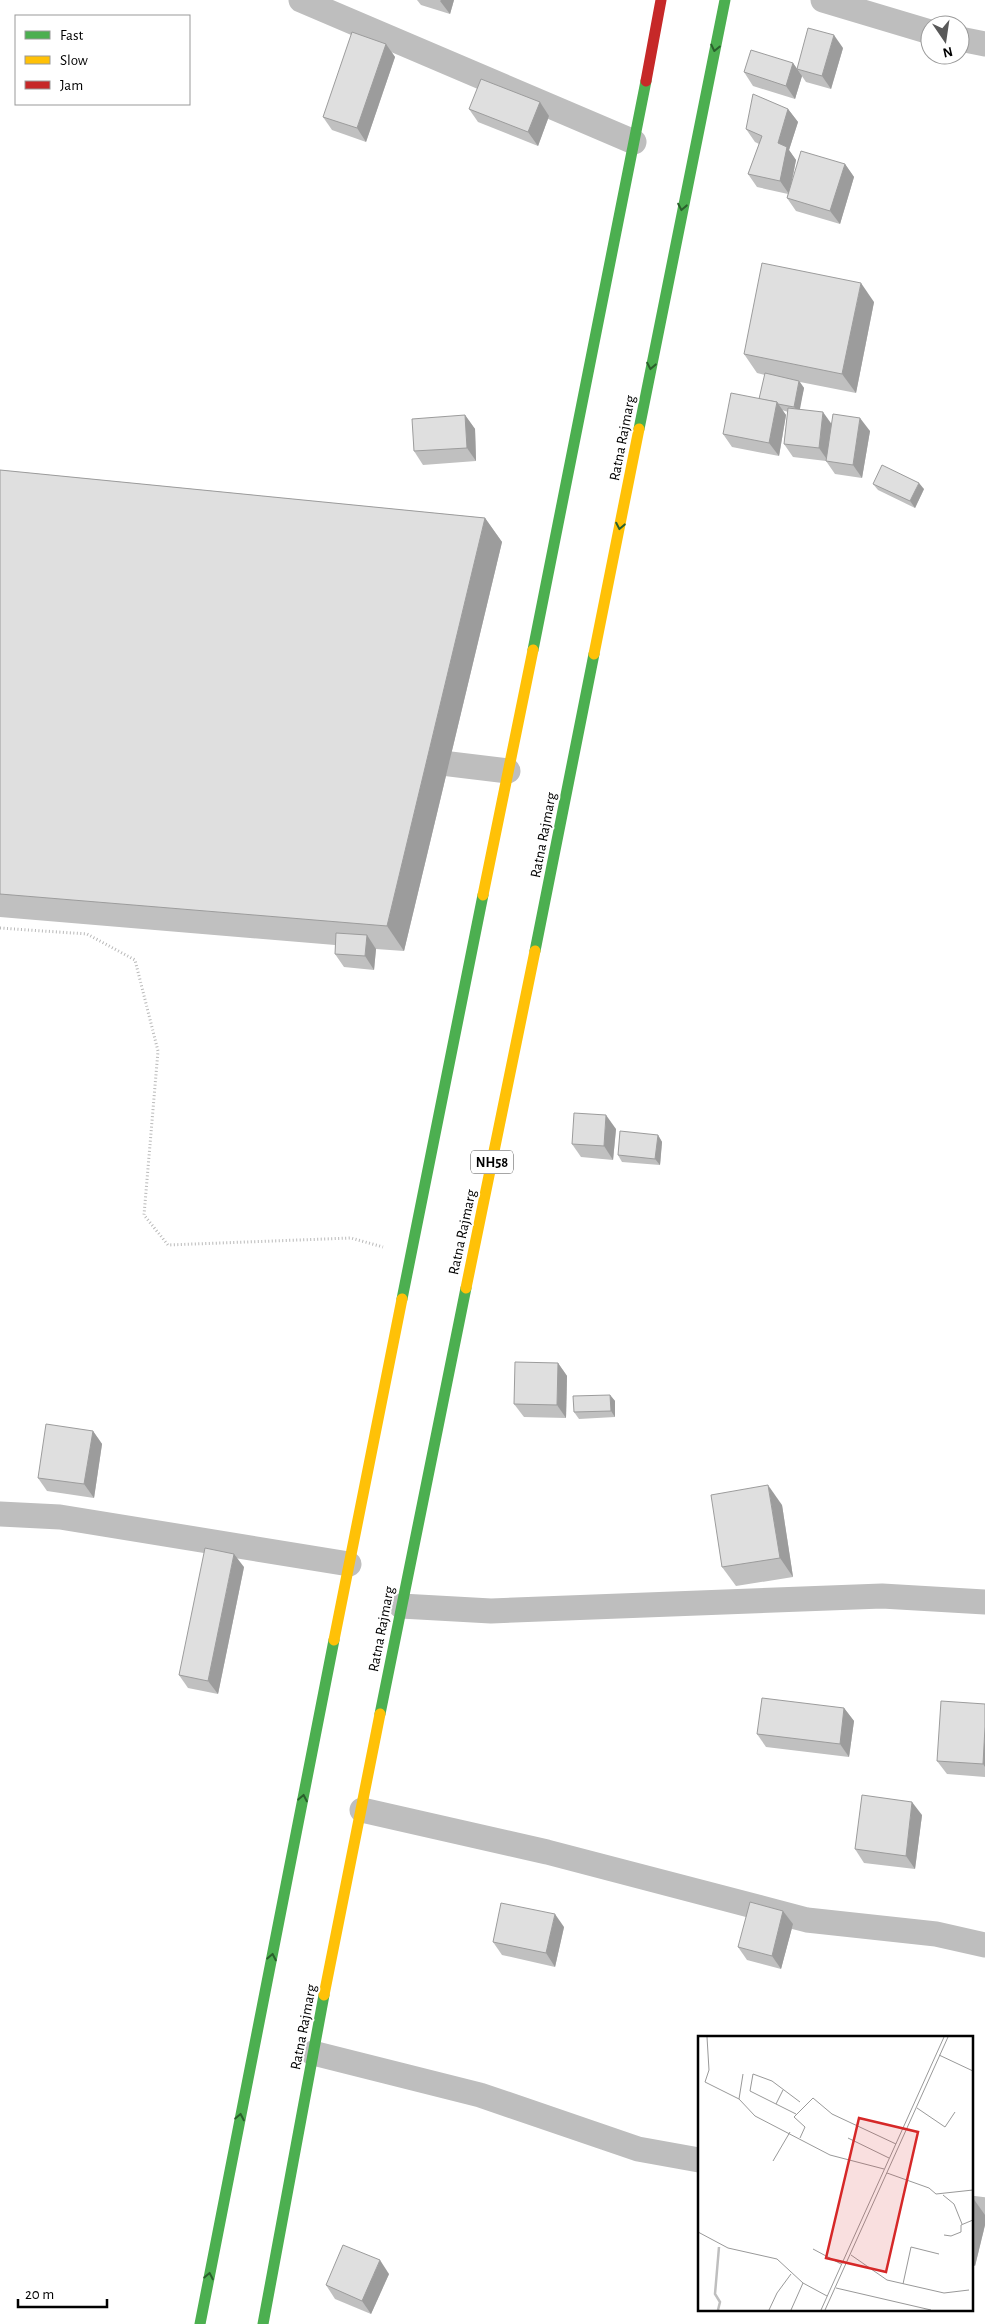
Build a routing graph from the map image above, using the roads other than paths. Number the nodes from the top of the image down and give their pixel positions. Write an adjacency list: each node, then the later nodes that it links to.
1 (301, 0): 8 (street)
2 (660, 0): 8 (highway)
3 (725, 0): 14 (highway, Ratna Rajmarg / NH58, one-way to 14)
4 (823, 0): 5 (street)
5 (920, 29)
6 (970, 41): 7 (street)
7 (985, 44)
8 (634, 142): 10 (highway)
9 (397, 758): 10 (street)
10 (508, 771): 12 (highway)
11 (0, 1514): 12 (street)
12 (348, 1564): 21 (highway, one-way to 12)
13 (985, 1602): 14 (street)
14 (401, 1606): 15 (highway, Ratna Rajmarg / NH58)
15 (362, 1810): 16 (street); 17 (highway, Ratna Rajmarg / NH58)
16 (985, 1946)
17 (313, 2053): 18 (street); 22 (highway, Ratna Rajmarg / NH58)
18 (698, 2160)
19 (972, 2208): 20 (street)
20 (985, 2210)
21 (200, 2324)
22 (263, 2324)

